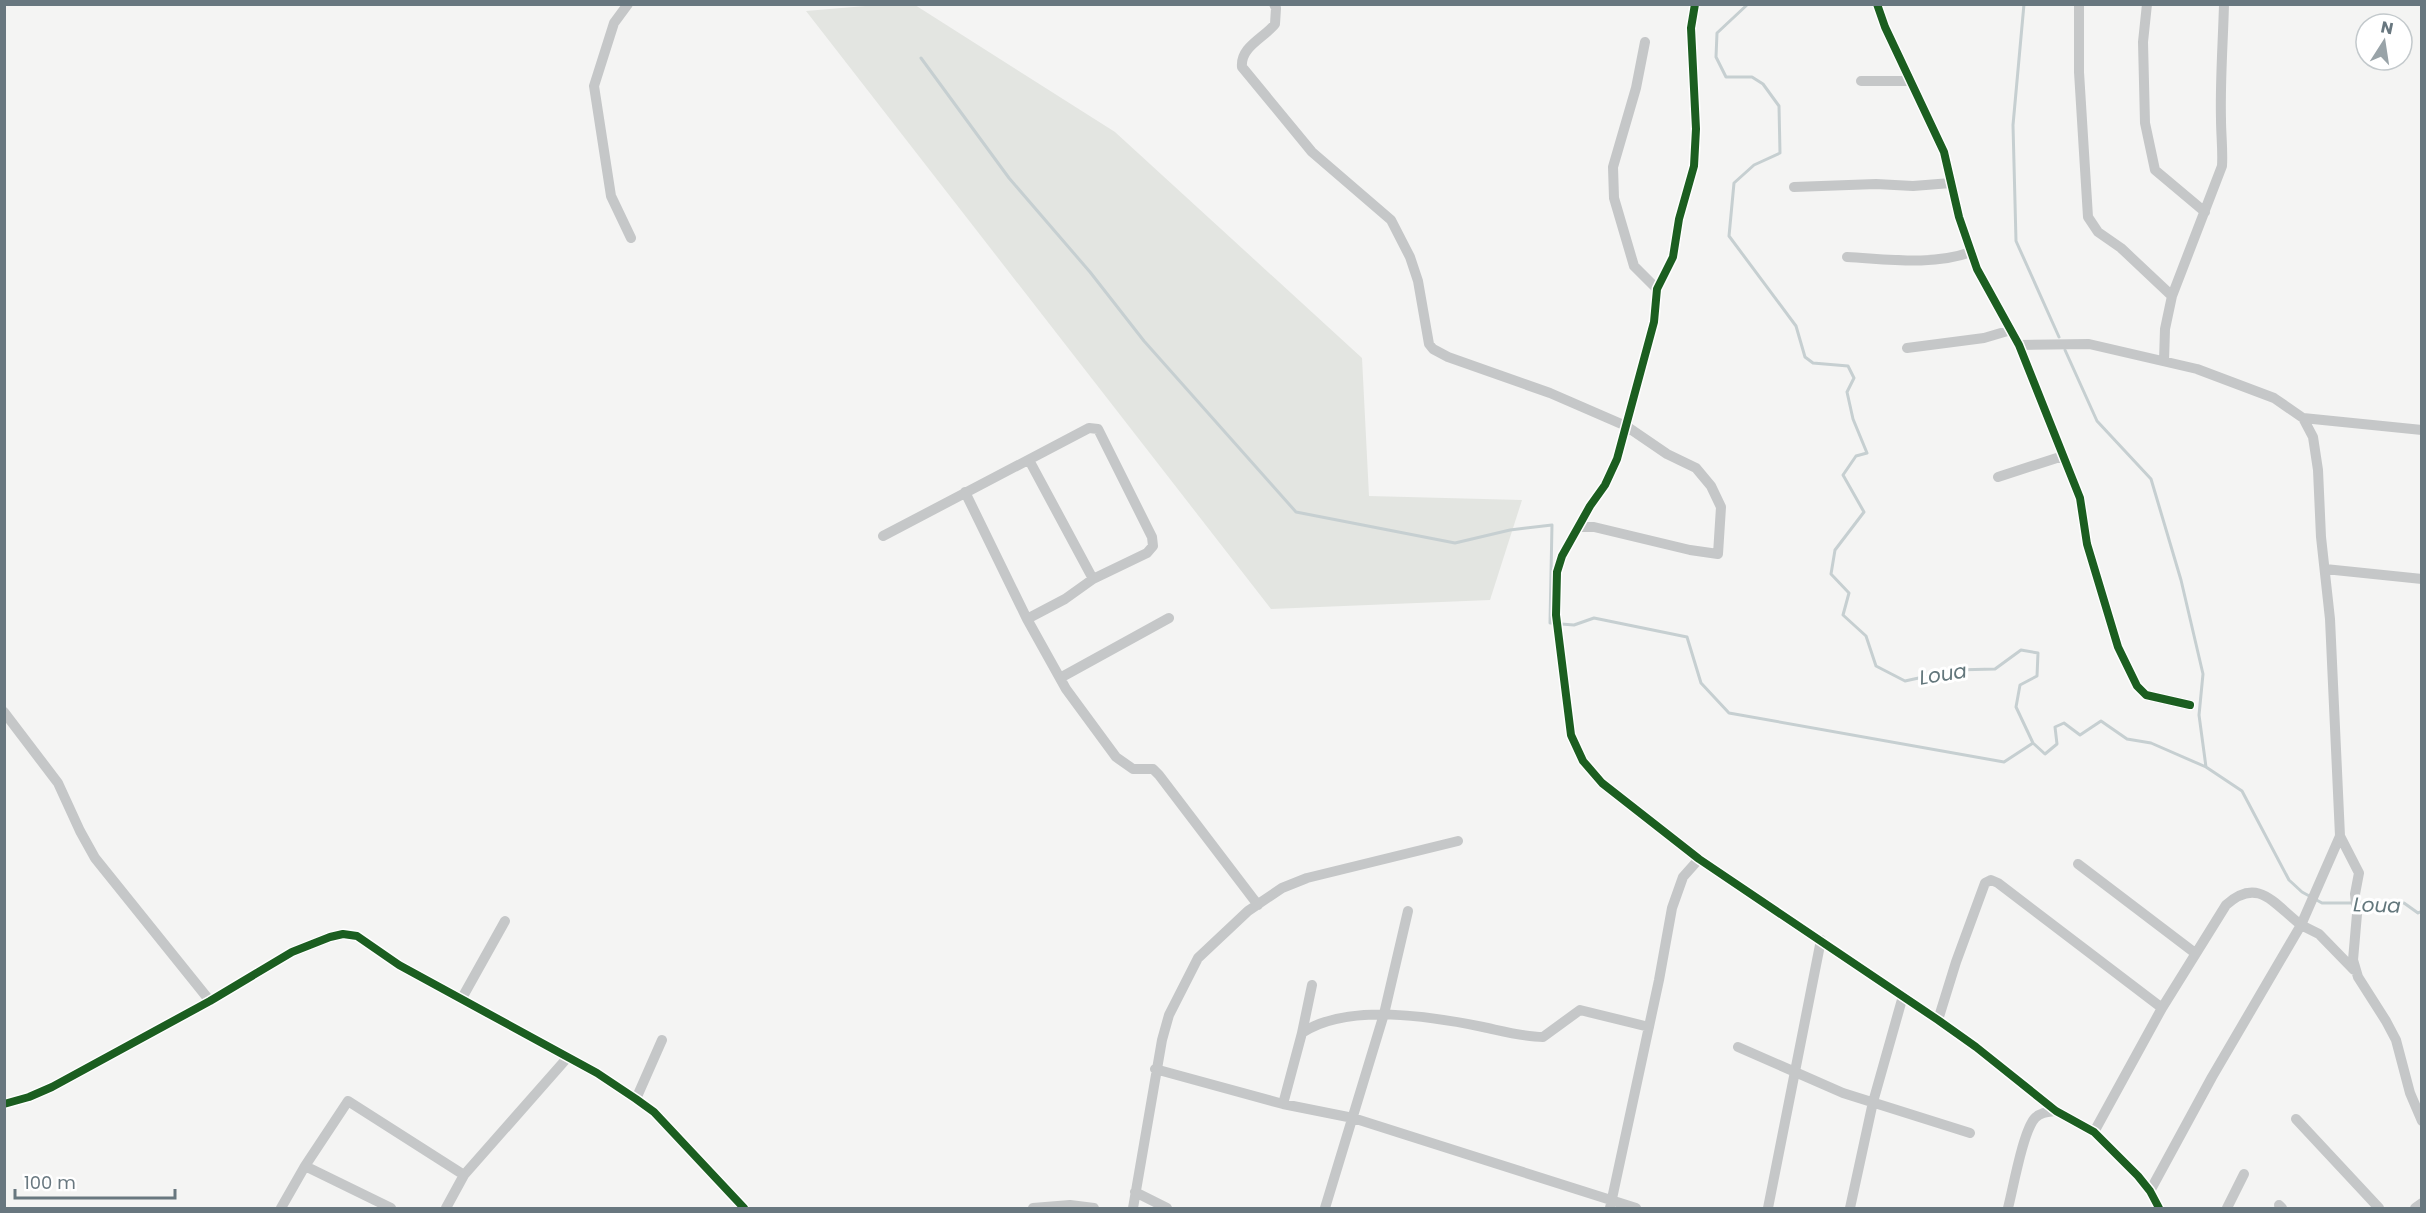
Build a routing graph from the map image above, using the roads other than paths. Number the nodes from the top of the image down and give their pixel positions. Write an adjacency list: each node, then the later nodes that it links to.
1 (628, 4): 14 (street)
2 (1274, 4): 24 (street)
3 (1695, 4): 17 (street)
4 (1878, 4): 10 (street)
5 (2079, 4): 18 (street)
6 (2147, 4): 13 (street)
7 (2224, 4): 13 (street)
8 (1645, 42): 17 (street)
9 (1861, 81): 10 (street)
10 (1910, 81): 11 (street)
11 (1951, 183): 12 (street); 15 (street)
12 (1794, 187)
13 (2205, 212): 18 (street)
14 (631, 238)
15 (1971, 252): 16 (street); 19 (street)
16 (1847, 257)
17 (1657, 289): 24 (street)
18 (2172, 296): 22 (street)
19 (2011, 330): 20 (street); 21 (street)
20 (2019, 345): 22 (street); 26 (street)
21 (1907, 348)
22 (2164, 361): 23 (street)
23 (2303, 418): 25 (street); 32 (street)
24 (1626, 426): 30 (street); 30 (street)
25 (2421, 430)
26 (2063, 456): 28 (street); 38 (street)
27 (1029, 459): 29 (street); 33 (street); 33 (street)
28 (1998, 477)
29 (966, 492): 31 (street); 36 (street)
30 (1580, 527): 42 (street)
31 (883, 536)
32 (2325, 569): 34 (street); 40 (street)
33 (1093, 579): 36 (street)
34 (2421, 579)
35 (1169, 618): 37 (street)
36 (1028, 619): 37 (street)
37 (1060, 678): 44 (street)
38 (2190, 705)
39 (4, 712): 54 (street)
40 (2340, 836): 47 (street); 50 (street)
41 (1458, 841): 44 (street)
42 (1699, 859): 48 (street); 58 (street)
43 (2078, 864): 49 (street)
44 (1258, 905): 63 (street)
45 (1408, 911): 56 (street)
46 (505, 921): 53 (street)
47 (2301, 925): 49 (street); 50 (street); 78 (street)
48 (1821, 940): 52 (street); 64 (street)
49 (2195, 953): 55 (street)
50 (2355, 971): 72 (street)
51 (1312, 985): 59 (street)
52 (1902, 996): 57 (street); 66 (street)
53 (462, 998): 54 (street); 62 (street)
54 (210, 1001): 67 (street)
55 (2162, 1008): 57 (street); 73 (street)
56 (1384, 1014): 58 (street); 59 (street); 70 (street)
57 (1938, 1020): 69 (street)
58 (1649, 1027): 81 (street)
59 (1302, 1033): 68 (street)
60 (662, 1040): 65 (street)
61 (1738, 1047): 64 (street)
62 (568, 1057): 65 (street); 77 (street)
63 (1155, 1069): 68 (street); 79 (street)
64 (1795, 1070): 66 (street); 92 (street)
65 (636, 1099): 85 (street)
66 (1873, 1102): 74 (street); 93 (street)
67 (4, 1104)
68 (1283, 1104): 70 (street)
69 (2056, 1111): 73 (street); 94 (street)
70 (1353, 1118): 81 (street); 90 (street)
71 (2296, 1119): 97 (street)
72 (2421, 1121)
73 (2094, 1132): 78 (street)
74 (1970, 1133)
75 (304, 1166): 77 (street); 82 (street); 83 (street)
76 (2244, 1174): 96 (street)
77 (464, 1175): 84 (street)
78 (2150, 1191): 95 (street)
79 (1135, 1192): 88 (street); 89 (street)
80 (2421, 1203): 98 (street)
81 (1611, 1204): 91 (street)
82 (281, 1209)
83 (391, 1209)
84 (446, 1209)
85 (744, 1209)
86 (1033, 1209): 87 (street)
87 (1094, 1209)
88 (1133, 1209)
89 (1167, 1209)
90 (1325, 1209)
91 (1635, 1209)
92 (1768, 1209)
93 (1850, 1209)
94 (2008, 1209)
95 (2159, 1209)
96 (2227, 1209)
97 (2379, 1209)
98 (2415, 1209)

